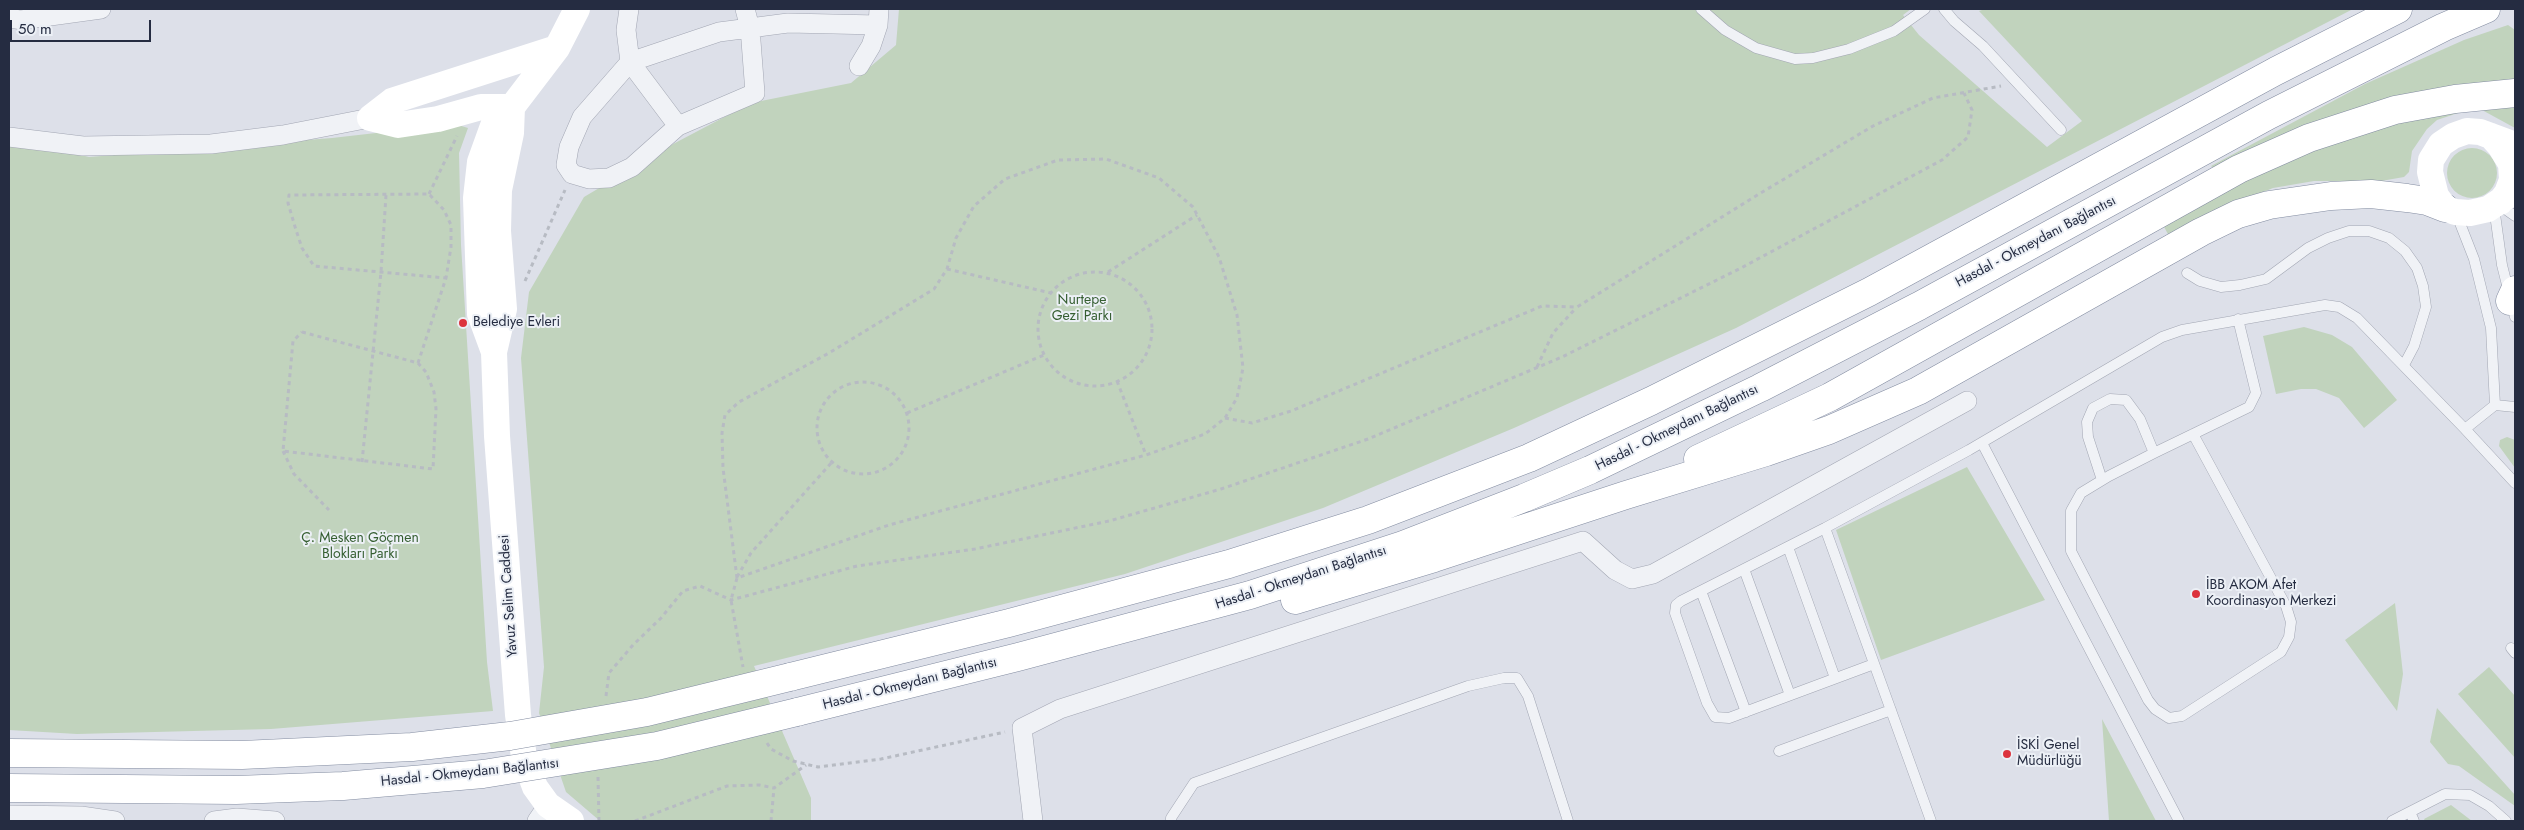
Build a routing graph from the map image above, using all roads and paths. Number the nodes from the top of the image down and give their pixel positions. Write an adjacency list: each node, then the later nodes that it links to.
1 (101, 9): 11 (street)
2 (577, 9): 13 (street, Yavuz Selim Caddesi)
3 (628, 9): 14 (street)
4 (745, 9): 12 (street)
5 (1701, 9): 6 (lane)
6 (1925, 9)
7 (1944, 9): 17 (lane)
8 (2398, 9): 87 (highway, bridge)
9 (2486, 9): 76 (highway, Hasdal - Okmeydanı Bağlantısı)
10 (879, 17): 12 (street); 15 (street)
11 (9, 18)
12 (750, 28): 14 (street); 24 (street)
13 (557, 48): 16 (street); 20 (street, Yavuz Selim Caddesi)
14 (630, 62): 24 (street); 30 (street)
15 (859, 66)
16 (458, 78): 20 (street); 21 (street)
17 (2018, 83): 18 (path); 25 (lane)
18 (1964, 93): 44 (path); 51 (path)
19 (2515, 93): 68 (highway)
20 (512, 108): 22 (street); 28 (street, Yavuz Selim Caddesi); 42 (street, Yavuz Selim Caddesi)
21 (370, 118): 22 (street); 27 (street)
22 (438, 119): 23 (street)
23 (469, 120): 28 (street); 31 (path)
24 (678, 126): 30 (street)
25 (2061, 130)
26 (2491, 136): 29 (street); 33 (street); 34 (street)
27 (9, 137)
28 (486, 141): 47 (street, Yavuz Selim Caddesi)
29 (2515, 145)
30 (572, 174): 42 (path)
31 (429, 194): 32 (path); 40 (path)
32 (386, 195): 37 (path); 37 (path)
33 (2504, 204): 34 (street); 43 (lane)
34 (2450, 210): 54 (lane); 68 (highway)
35 (1197, 214): 36 (path); 38 (path); 57 (path)
36 (947, 269): 41 (path); 73 (path)
37 (381, 272): 40 (path); 46 (path)
38 (1107, 273): 41 (path); 52 (path)
39 (2187, 273): 50 (lane)
40 (446, 278): 49 (path)
41 (1051, 293): 48 (path)
42 (503, 297): 47 (street, Yavuz Selim Caddesi)
43 (2514, 302)
44 (1577, 307): 51 (path); 57 (path)
45 (2238, 319): 50 (lane); 59 (lane); 60 (lane)
46 (373, 351): 49 (path); 61 (path); 64 (path)
47 (494, 352): 92 (street, Yavuz Selim Caddesi)
48 (1044, 355): 52 (path); 56 (path)
49 (418, 363): 64 (path)
50 (2404, 366): 58 (lane)
51 (1537, 367): 75 (path)
52 (1117, 381): 63 (path)
53 (1967, 402): 84 (street)
54 (2495, 405): 55 (lane); 58 (lane)
55 (2515, 407)
56 (908, 413): 65 (path); 65 (path)
57 (1225, 418): 63 (path)
58 (2465, 429): 67 (lane)
59 (2193, 434): 62 (lane); 66 (lane)
60 (1982, 443): 70 (lane); 107 (lane)
61 (283, 451): 64 (path); 69 (path)
62 (2154, 454): 66 (lane); 66 (lane)
63 (1146, 455): 73 (path)
64 (362, 462)
65 (832, 462): 73 (path)
66 (2102, 480)
67 (2515, 484)
68 (1626, 495): 76 (highway)
69 (329, 510)
70 (1825, 528): 71 (lane); 77 (lane)
71 (1788, 547): 72 (lane); 79 (lane)
72 (1744, 569): 74 (lane); 80 (lane)
73 (736, 578): 75 (path)
74 (1701, 591): 83 (lane); 83 (lane)
75 (731, 600): 78 (path); 81 (path)
76 (1197, 610): 90 (highway, Hasdal - Okmeydanı Bağlantısı, bridge)
77 (1874, 664): 79 (lane); 82 (lane)
78 (743, 668)
79 (1835, 678): 80 (lane)
80 (1790, 695): 83 (lane)
81 (605, 701)
82 (1891, 710): 86 (lane); 106 (lane)
83 (1746, 712)
84 (1022, 728): 88 (path); 103 (street)
85 (766, 741): 88 (path)
86 (1780, 751)
87 (9, 752)
88 (806, 764): 91 (path)
89 (598, 775): 100 (path)
90 (9, 788)
91 (774, 788): 101 (path); 102 (path)
92 (543, 813): 99 (street, Yavuz Selim Caddesi)
93 (9, 815): 96 (street)
94 (2412, 817): 108 (lane); 109 (lane)
95 (237, 819): 97 (street); 98 (street)
96 (115, 821)
97 (214, 821)
98 (275, 821)
99 (571, 821)
100 (599, 821)
101 (635, 821)
102 (770, 821)
103 (1033, 821)
104 (1171, 821): 105 (lane)
105 (1568, 821)
106 (1931, 821)
107 (2179, 821)
108 (2392, 821)
109 (2506, 821)

